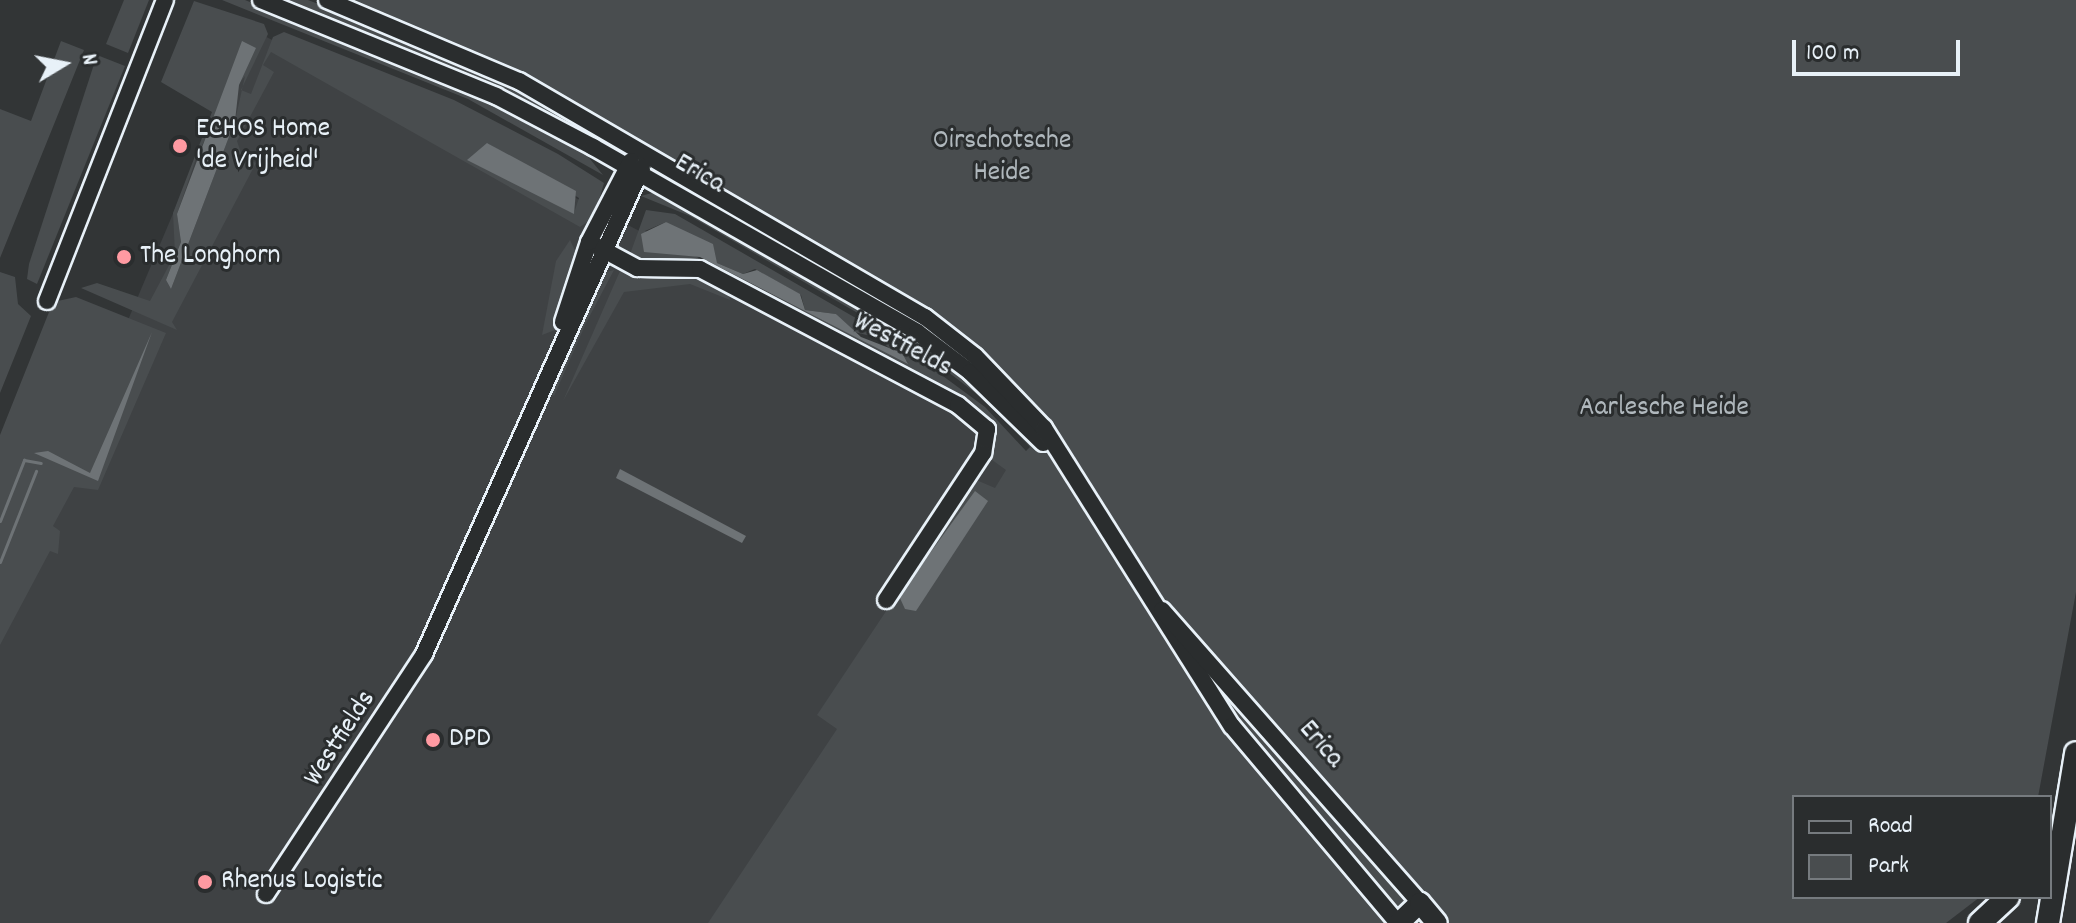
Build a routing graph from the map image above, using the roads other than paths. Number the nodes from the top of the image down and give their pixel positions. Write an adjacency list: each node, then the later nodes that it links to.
1 (165, 0): 9 (street)
2 (261, 0): 5 (street, Erica)
3 (327, 0): 4 (street, Erica)
4 (643, 153): 5 (street); 6 (street, Westfields); 11 (street, Erica)
5 (624, 165): 6 (street, Erica); 7 (street, Westfields)
6 (642, 175): 8 (street, Westfields); 11 (street, Erica)
7 (589, 242): 8 (street, Westfields); 10 (street, Westfields)
8 (603, 253): 10 (street, Westfields); 12 (street, Westfields)
9 (47, 301)
10 (559, 341): 16 (street, Westfields)
11 (1065, 469): 13 (street, Erica)
12 (886, 600)
13 (1157, 606): 20 (street, Erica); 21 (street, Erica)
14 (2075, 760): 15 (highway); 18 (highway)
15 (2052, 816)
16 (266, 894)
17 (2006, 899): 23 (highway)
18 (2052, 899)
19 (2052, 899): 24 (highway)
20 (1420, 903): 21 (main road); 22 (main road, Erica)
21 (1399, 923)
22 (1437, 923)
23 (1980, 923)
24 (2048, 923)

